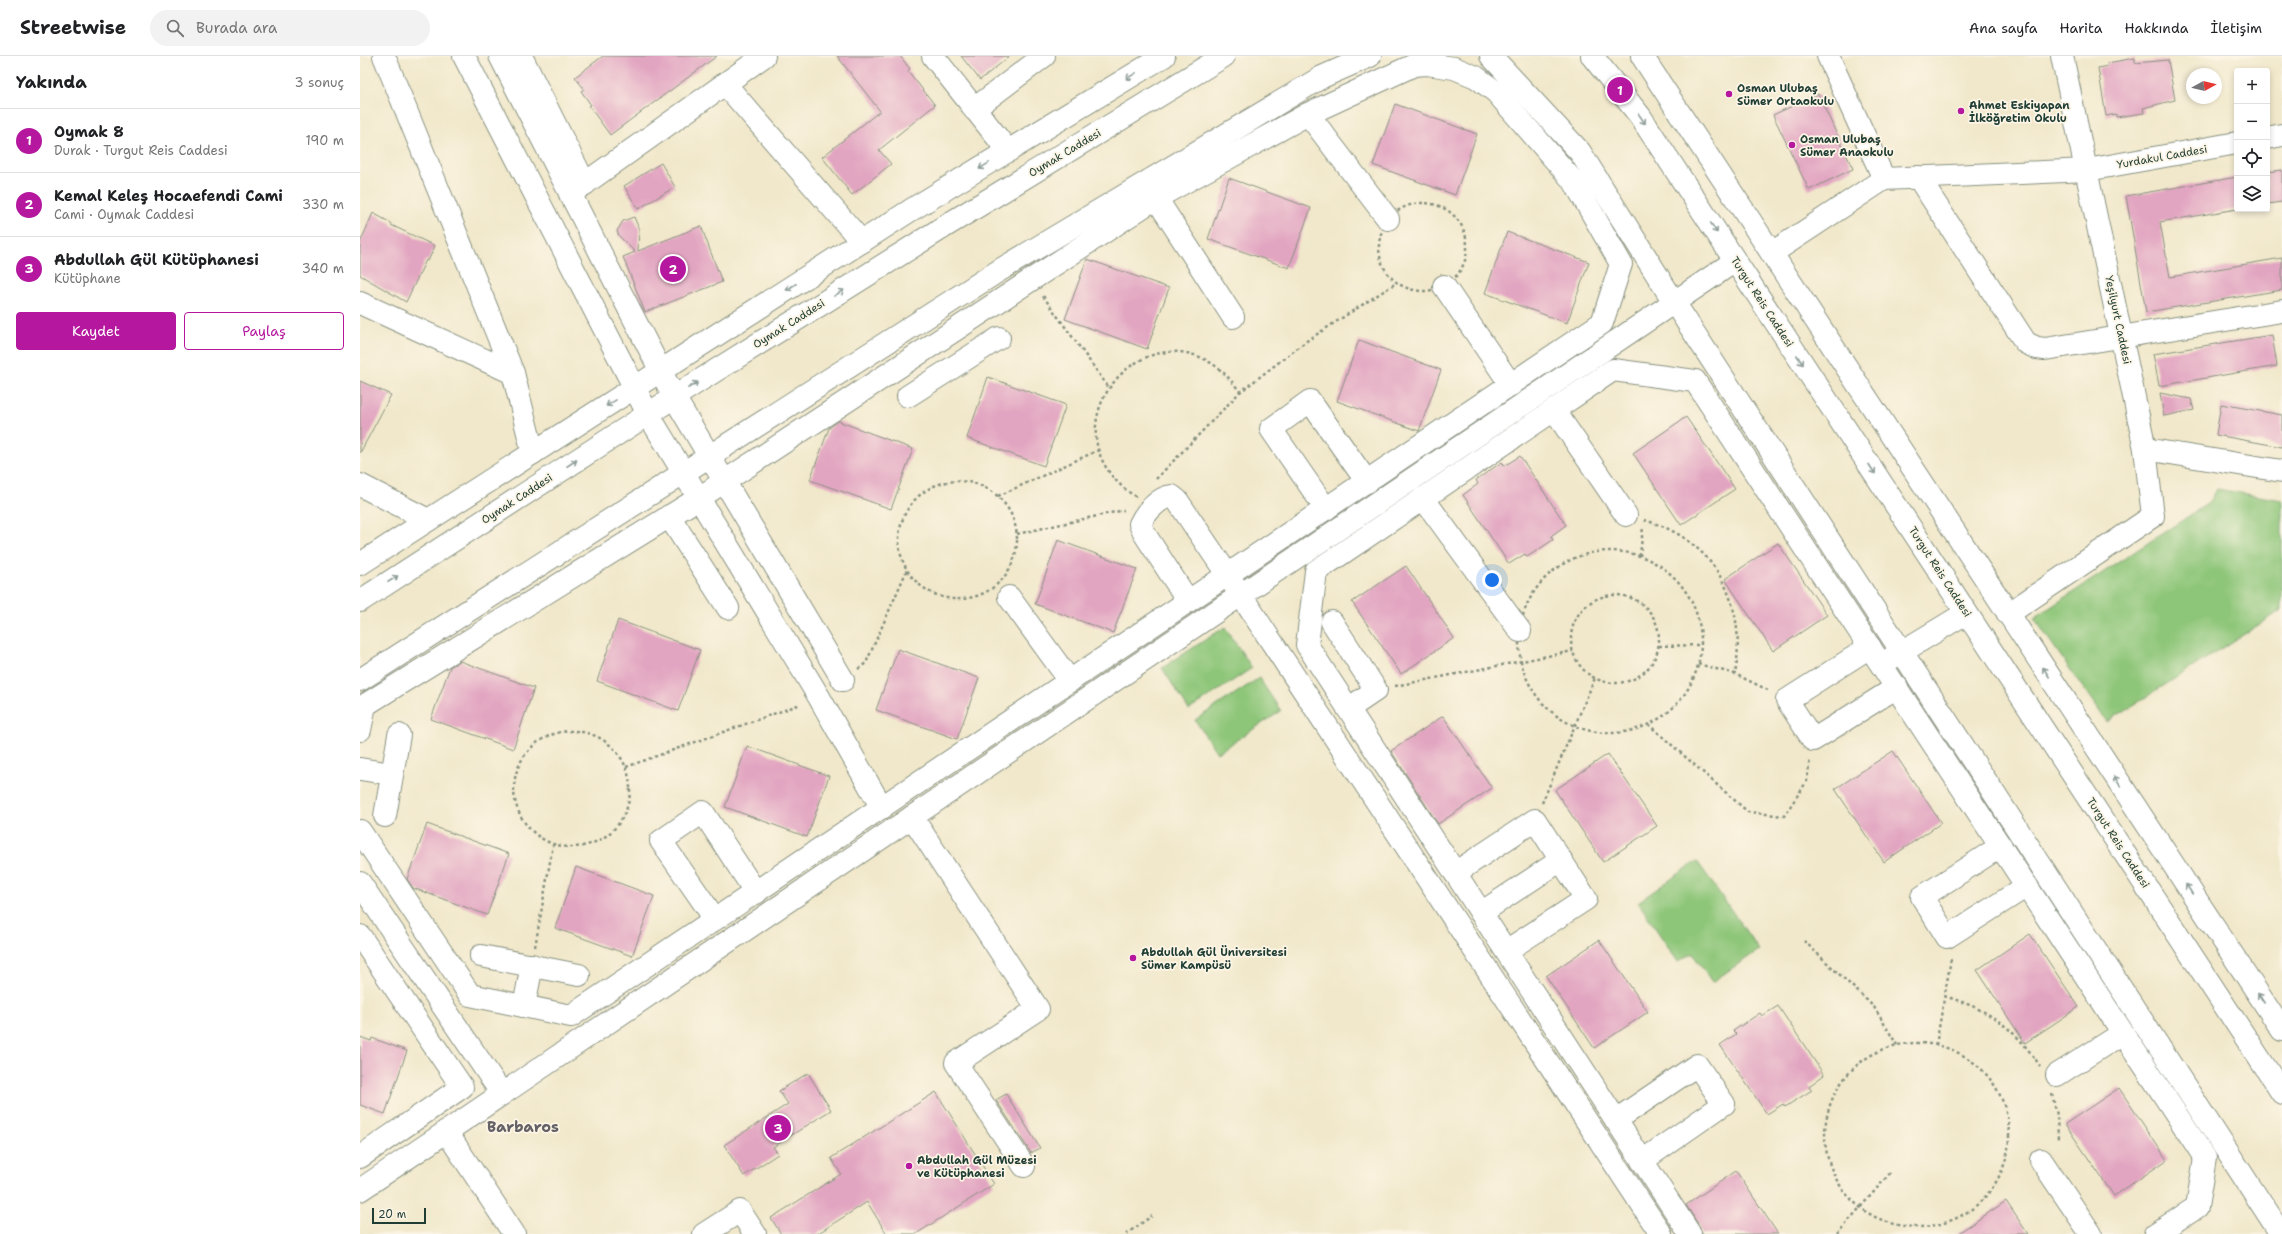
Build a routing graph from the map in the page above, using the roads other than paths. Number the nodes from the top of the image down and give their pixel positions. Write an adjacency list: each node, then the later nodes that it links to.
1 (384, 56): 42 (street)
2 (464, 56): 44 (street)
3 (500, 56): 26 (street)
4 (521, 56): 26 (street)
5 (764, 56): 16 (street)
6 (933, 56): 17 (street)
7 (1044, 56): 17 (street)
8 (1164, 56): 22 (street, one-way to 22)
9 (1224, 56): 46 (street, Oymak Caddesi, one-way to 9)
10 (1370, 56): 51 (street)
11 (1491, 56): 33 (street)
12 (1592, 56): 31 (street, Turgut Reis Caddesi, one-way to 31)
13 (1642, 56): 30 (street)
14 (1828, 56): 25 (street)
15 (2062, 56): 23 (street, Yeşilyurt Caddesi)
16 (725, 84): 26 (street); 29 (street)
17 (974, 109): 22 (street)
18 (1308, 114): 27 (street); 28 (street); 43 (street)
19 (2282, 135): 20 (street)
20 (2270, 137)
21 (2234, 144): 23 (street, Yurdakul Caddesi)
22 (1008, 151): 29 (street, one-way to 29)
23 (2087, 170): 24 (street, Yurdakul Caddesi); 37 (street, Yeşilyurt Caddesi)
24 (1918, 177): 25 (street, Yurdakul Caddesi); 37 (street)
25 (1884, 179): 30 (street)
26 (577, 189): 41 (street)
27 (1156, 198): 36 (street); 39 (street)
28 (1388, 219)
29 (862, 242): 41 (street, one-way to 41)
30 (1772, 253): 71 (street)
31 (1735, 261): 33 (street); 70 (street, Turgut Reis Caddesi, one-way to 70)
32 (1444, 286): 43 (street)
33 (1674, 302): 65 (street); 76 (street)
34 (360, 303): 42 (street)
35 (2282, 311): 37 (street)
36 (1233, 317)
37 (2122, 337): 49 (street, Yeşilyurt Caddesi)
38 (999, 338): 40 (street)
39 (936, 342): 40 (street); 54 (street)
40 (952, 368): 45 (street)
41 (661, 371): 44 (street); 46 (street)
42 (513, 373): 50 (street)
43 (1511, 385): 55 (street)
44 (634, 388): 48 (street); 50 (street, one-way to 50)
45 (908, 396)
46 (674, 397): 48 (street, Oymak Caddesi); 51 (street)
47 (1554, 410): 58 (street); 61 (street); 77 (street)
48 (648, 414): 53 (street); 67 (street, Oymak Caddesi, one-way to 48)
49 (2146, 449): 52 (street); 71 (street, Yeşilyurt Caddesi)
50 (533, 453): 62 (street)
51 (708, 456): 53 (street); 54 (street)
52 (2282, 471)
53 (683, 472): 57 (street); 78 (street)
54 (723, 481): 57 (street); 74 (street)
55 (1367, 482): 59 (street); 59 (street)
56 (360, 485): 62 (street)
57 (699, 498): 60 (street); 75 (street)
58 (1423, 498): 73 (street); 82 (street)
59 (1326, 509): 64 (street)
60 (670, 516): 69 (street); 83 (street)
61 (1635, 518)
62 (428, 520): 63 (street)
63 (360, 564)
64 (1227, 574): 65 (street); 68 (street); 68 (street)
65 (1240, 596): 89 (street); 122 (street)
66 (1009, 597): 80 (street)
67 (360, 601)
68 (1188, 601): 80 (street)
69 (728, 608)
70 (1966, 613): 76 (street); 110 (street, Turgut Reis Caddesi)
71 (2008, 614): 107 (street, one-way to 71)
72 (1332, 622): 82 (street)
73 (1520, 631)
74 (817, 636): 75 (street); 79 (street)
75 (791, 651): 87 (street)
76 (1902, 652): 77 (street); 126 (street)
77 (1876, 655): 81 (street); 81 (street)
78 (360, 680)
79 (843, 680)
80 (1070, 681): 87 (street)
81 (1897, 687): 91 (street)
82 (1348, 709): 93 (street)
83 (360, 730)
84 (399, 735): 86 (street)
85 (360, 769): 86 (street)
86 (392, 774): 88 (street)
87 (882, 808): 96 (street)
88 (385, 816)
89 (912, 817): 111 (street); 117 (street)
90 (360, 831): 106 (street)
91 (2001, 846): 95 (street); 95 (street)
92 (1561, 860): 93 (street); 97 (street); 100 (street)
93 (1455, 872): 97 (street)
94 (360, 883): 103 (street)
95 (2027, 886): 108 (street)
96 (756, 892): 98 (street); 98 (street)
97 (1481, 913): 100 (street)
98 (715, 919): 106 (street)
99 (360, 936): 105 (street)
100 (1506, 951): 112 (street)
101 (481, 956): 102 (street)
102 (532, 965): 104 (street); 106 (street)
103 (419, 971): 105 (street); 111 (street)
104 (579, 975)
105 (394, 986): 114 (street)
106 (524, 1006)
107 (2282, 1030)
108 (2123, 1033): 109 (street); 125 (street)
109 (2050, 1079)
110 (2282, 1093)
111 (502, 1094): 113 (street)
112 (1616, 1120): 115 (street); 115 (street)
113 (446, 1131): 118 (street); 119 (street)
114 (360, 1156)
115 (1642, 1160): 123 (street)
116 (2041, 1160): 124 (street)
117 (1024, 1166)
118 (360, 1190)
119 (514, 1234)
120 (704, 1234): 121 (street)
121 (755, 1234)
122 (1661, 1234)
123 (1690, 1234)
124 (2091, 1234)
125 (2155, 1234)
126 (2281, 1234)

